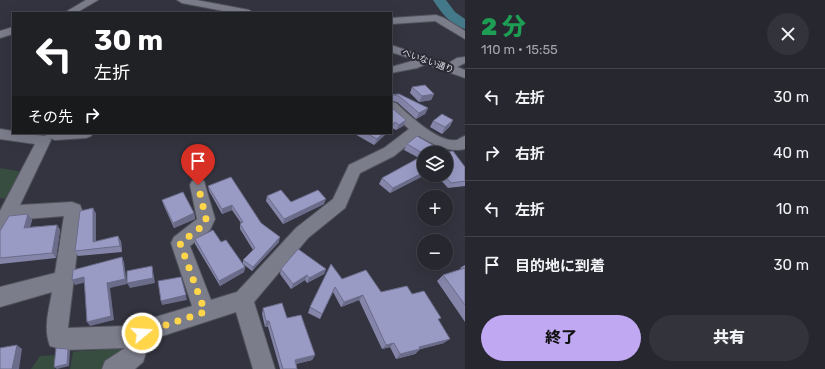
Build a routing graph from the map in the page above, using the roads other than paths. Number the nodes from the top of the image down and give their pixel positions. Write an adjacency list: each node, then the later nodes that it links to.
1 (93, 0): 3 (street)
2 (182, 0): 4 (street)
3 (70, 12)
4 (244, 12)
5 (392, 21): 6 (street)
6 (465, 36)
7 (392, 48): 8 (street, へいない通り)
8 (426, 60): 10 (street, へいない通り); 11 (street)
9 (465, 60): 10 (street)
10 (448, 68): 12 (street, へいない通り)
11 (392, 70)
12 (465, 74)
13 (392, 107): 14 (street)
14 (418, 130): 18 (street); 23 (street)
15 (0, 134): 17 (street)
16 (70, 134): 17 (street)
17 (48, 136): 20 (street)
18 (465, 141)
19 (198, 185): 24 (street)
20 (4, 215): 21 (street)
21 (64, 280): 22 (street); 25 (street)
22 (0, 297)
23 (243, 300): 24 (street); 27 (street)
24 (205, 312): 25 (street)
25 (142, 333): 26 (street)
26 (113, 369)
27 (264, 369)

